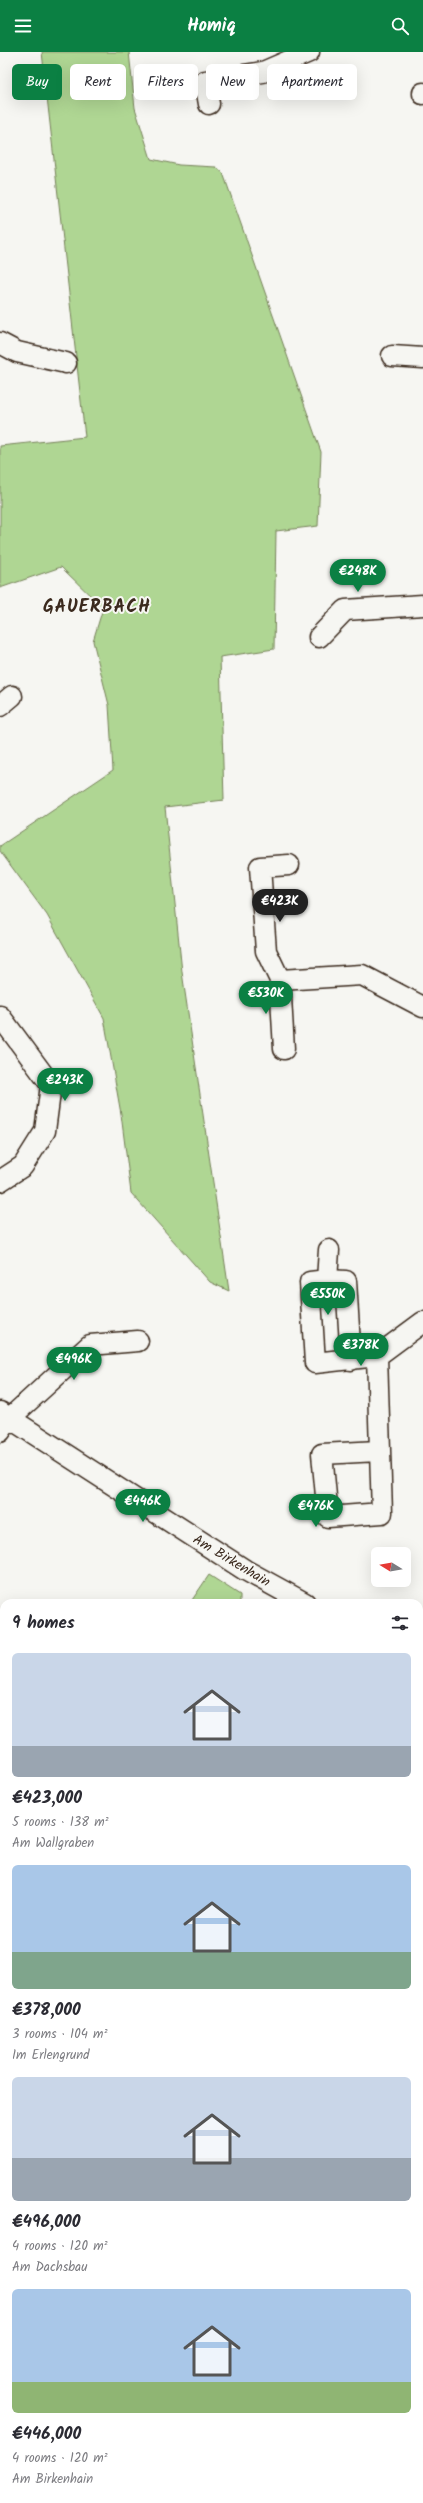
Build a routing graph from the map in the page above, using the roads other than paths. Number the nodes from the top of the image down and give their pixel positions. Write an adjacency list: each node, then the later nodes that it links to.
1 (309, 52): 2 (street)
2 (209, 104)
3 (0, 343): 6 (street)
4 (392, 356): 5 (street)
5 (423, 358)
6 (66, 363)
7 (423, 605): 8 (street)
8 (319, 637)
9 (288, 866): 10 (street)
10 (280, 980): 11 (street); 13 (street)
11 (423, 1007)
12 (0, 1016): 14 (street)
13 (284, 1048)
14 (0, 1181)
15 (330, 1250): 16 (street)
16 (327, 1280): 20 (street); 20 (street)
17 (423, 1322): 19 (street)
18 (138, 1341): 21 (street)
19 (377, 1356): 20 (street); 22 (street)
20 (351, 1360)
21 (3, 1421): 23 (street, Am Birkenhain)
22 (378, 1451)
23 (298, 1599)

